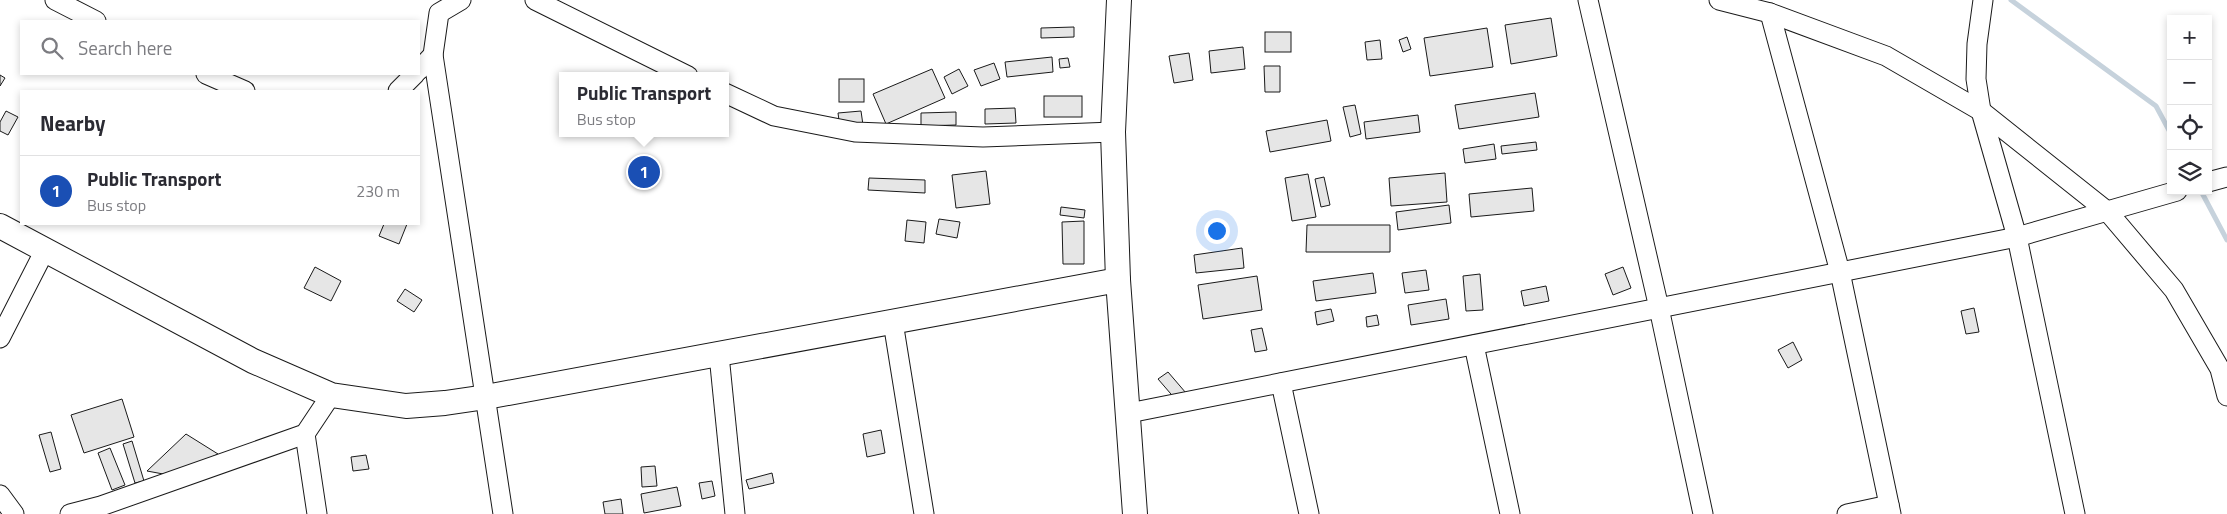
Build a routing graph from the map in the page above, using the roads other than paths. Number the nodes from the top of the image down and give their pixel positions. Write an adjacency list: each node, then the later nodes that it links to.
1 (55, 0): 9 (street)
2 (461, 0): 10 (street)
3 (536, 0): 12 (street)
4 (1119, 0): 19 (main road)
5 (1588, 0): 29 (street)
6 (1719, 0): 8 (street)
7 (1983, 0): 18 (street)
8 (1770, 13): 18 (street); 27 (street)
9 (94, 20)
10 (433, 55): 11 (street); 37 (street)
11 (420, 69)
12 (680, 72)
13 (208, 75): 15 (street)
14 (414, 75): 16 (street)
15 (243, 90)
16 (399, 90)
17 (729, 95): 19 (street)
18 (1981, 111): 23 (street); 25 (street)
19 (1113, 132): 28 (main road)
20 (2227, 177): 21 (street)
21 (2212, 181)
22 (2167, 194): 23 (street)
23 (2108, 212): 25 (street); 36 (street)
24 (0, 226): 26 (main road)
25 (2017, 237): 27 (street); 54 (street)
26 (45, 250): 31 (street); 35 (main road)
27 (1840, 272): 29 (street); 41 (street)
28 (1118, 280): 30 (main road); 38 (main road)
29 (1659, 308): 32 (street); 52 (street)
30 (893, 322): 33 (main road); 48 (street)
31 (0, 338)
32 (1474, 345): 34 (street); 51 (street)
33 (719, 355): 37 (main road); 47 (street)
34 (1281, 383): 38 (street); 50 (street)
35 (331, 396): 37 (main road); 39 (street)
36 (2227, 396)
37 (486, 397): 46 (street)
38 (1129, 413): 49 (main road)
39 (305, 434): 42 (street); 45 (street)
40 (0, 495): 43 (street)
41 (1890, 509): 53 (street)
42 (102, 510): 44 (street)
43 (14, 514)
44 (70, 514)
45 (317, 514)
46 (503, 514)
47 (735, 514)
48 (924, 514)
49 (1135, 514)
50 (1309, 514)
51 (1510, 514)
52 (1703, 514)
53 (1848, 514)
54 (2075, 514)

